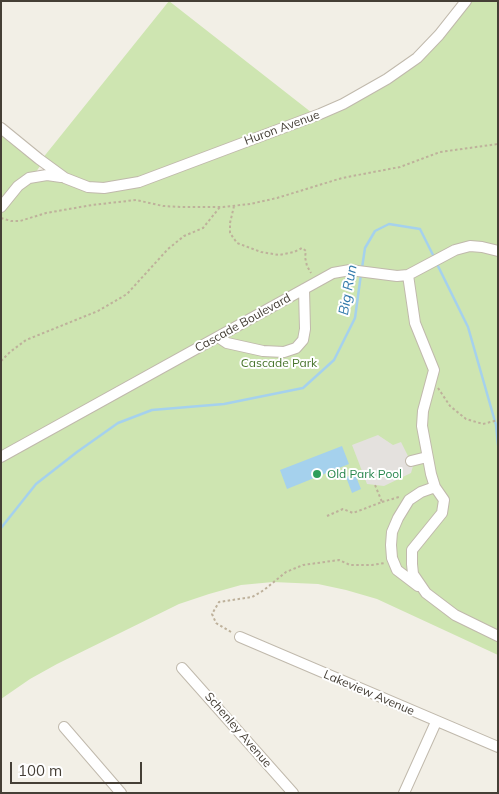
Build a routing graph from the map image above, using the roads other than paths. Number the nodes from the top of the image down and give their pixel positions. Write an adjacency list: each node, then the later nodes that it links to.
1 (466, 1): 5 (street, Huron Avenue)
2 (1, 128): 3 (street, Huron Avenue)
3 (38, 159): 4 (street); 5 (street, Huron Avenue)
4 (29, 178): 5 (street, Huron Avenue); 6 (street)
5 (66, 179)
6 (1, 207)
7 (498, 251): 8 (street, Cascade Boulevard)
8 (408, 275): 9 (street, Cascade Boulevard); 12 (street)
9 (304, 289): 10 (street, Cascade Boulevard); 10 (street)
10 (218, 337): 11 (street, Cascade Boulevard)
11 (1, 457)
12 (427, 457): 13 (street); 14 (street)
13 (411, 462)
14 (435, 487): 15 (street); 15 (street)
15 (426, 592): 16 (street)
16 (498, 636)
17 (240, 637): 19 (street, Lakeview Avenue)
18 (182, 668): 23 (street, Schenley Avenue)
19 (436, 722): 21 (street, Lakeview Avenue); 24 (street)
20 (64, 727): 22 (street)
21 (498, 747)
22 (121, 793)
23 (293, 793)
24 (404, 793)

